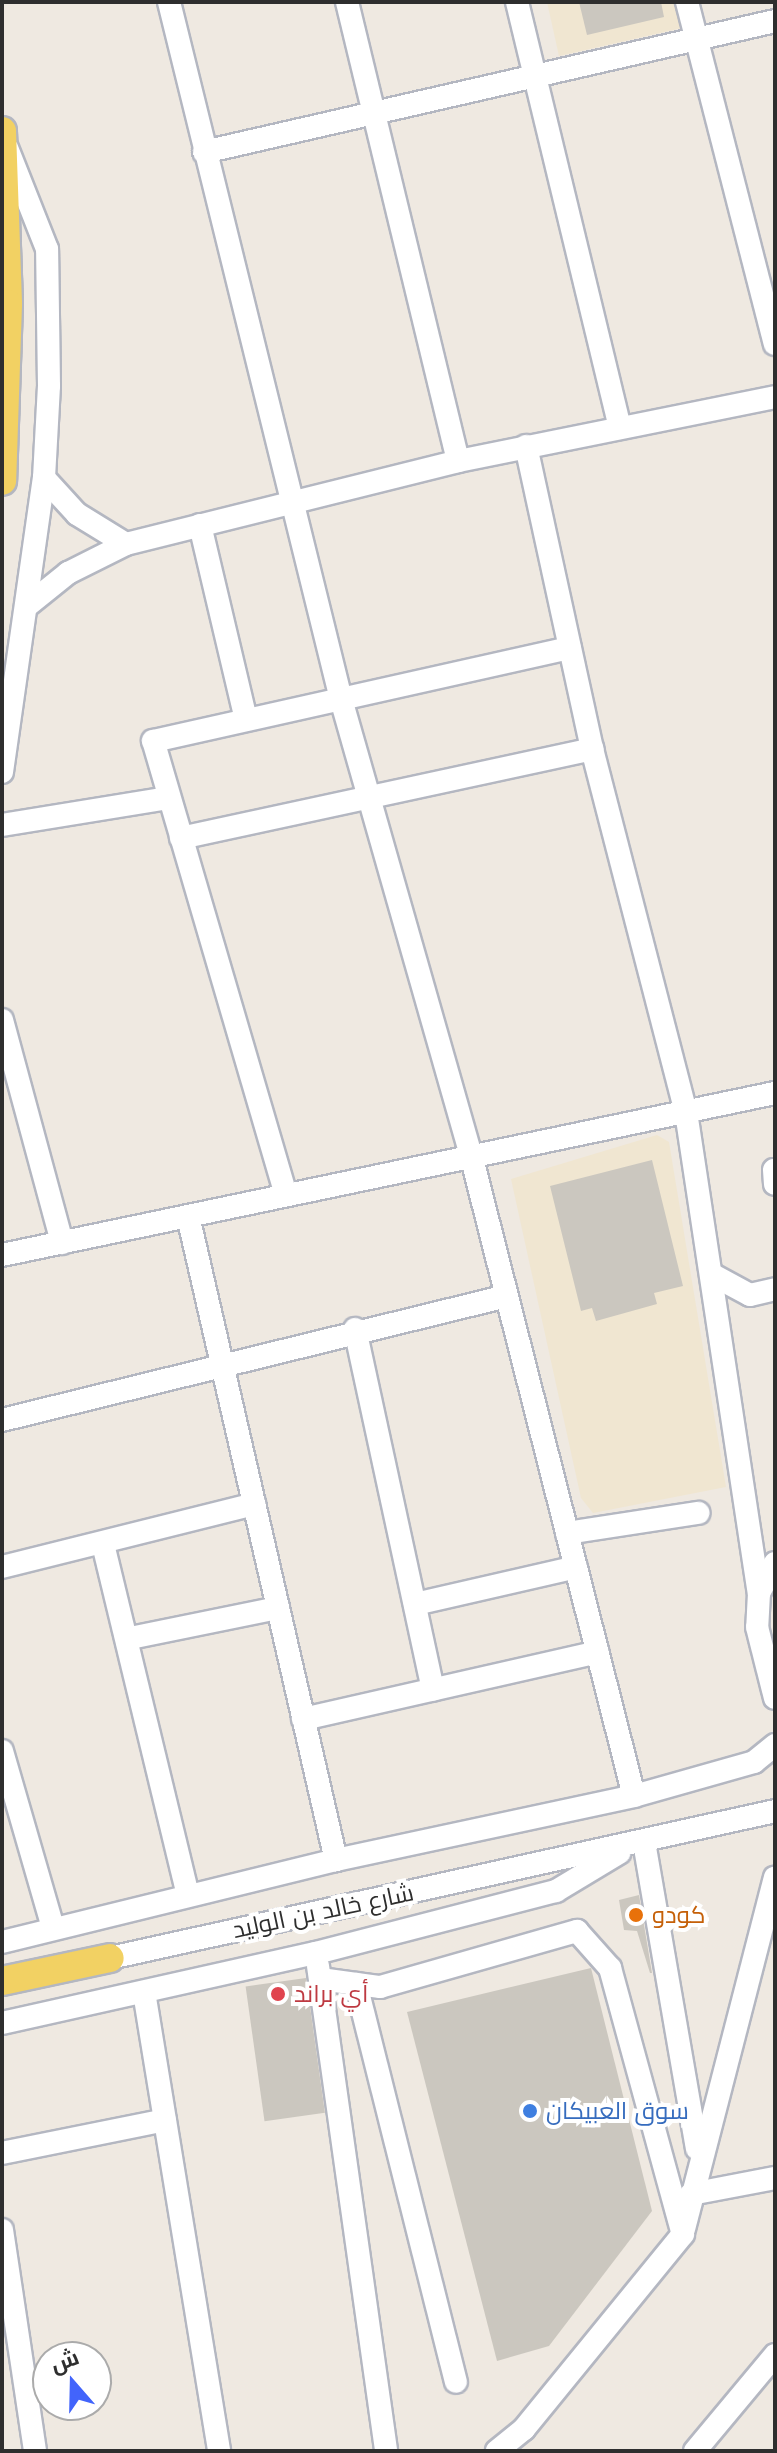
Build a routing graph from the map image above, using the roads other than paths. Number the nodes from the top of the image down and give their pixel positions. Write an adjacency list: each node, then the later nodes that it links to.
1 (169, 2): 10 (street)
2 (347, 2): 8 (street)
3 (517, 2): 7 (street)
4 (687, 2): 6 (street)
5 (775, 21): 6 (street)
6 (695, 39): 7 (street); 11 (street)
7 (534, 76): 8 (street); 13 (street)
8 (374, 113): 10 (street); 15 (street)
9 (3, 135): 16 (street); 17 (main road)
10 (204, 152): 18 (street)
11 (775, 344)
12 (775, 397): 13 (street)
13 (619, 425): 14 (street)
14 (526, 446): 15 (street); 22 (street)
15 (458, 461): 18 (street)
16 (44, 478): 20 (street); 21 (street)
17 (2, 481)
18 (292, 500): 19 (street); 23 (street)
19 (200, 525): 20 (street); 24 (street)
20 (126, 544): 21 (street)
21 (27, 606): 26 (street)
22 (570, 648): 23 (street); 25 (street)
23 (341, 699): 24 (street); 28 (street)
24 (246, 720): 27 (street)
25 (592, 749): 28 (street); 33 (street)
26 (2, 772)
27 (169, 798): 29 (street); 30 (street)
28 (367, 798): 30 (street); 34 (street)
29 (2, 825)
30 (181, 838): 35 (street)
31 (2, 1020): 37 (street)
32 (775, 1093): 33 (street)
33 (686, 1112): 34 (street); 39 (street)
34 (471, 1155): 35 (street); 41 (street)
35 (286, 1195): 36 (street)
36 (188, 1216): 37 (street); 43 (street)
37 (62, 1243): 38 (street)
38 (2, 1255)
39 (711, 1274): 40 (street); 52 (street)
40 (774, 1292)
41 (507, 1296): 42 (street); 47 (street)
42 (355, 1329): 43 (street); 53 (street)
43 (225, 1368): 44 (street); 45 (street)
44 (2, 1420)
45 (254, 1504): 48 (street); 54 (street)
46 (698, 1513): 47 (street)
47 (567, 1533): 51 (street)
48 (103, 1544): 50 (street); 56 (street)
49 (775, 1563): 52 (street)
50 (2, 1567)
51 (576, 1567): 53 (street); 57 (street)
52 (759, 1593): 55 (street)
53 (415, 1604): 59 (street)
54 (278, 1608): 56 (street); 61 (street)
55 (757, 1627): 58 (street); 60 (street)
56 (130, 1638): 69 (street)
57 (597, 1652): 59 (street); 64 (street)
58 (775, 1666)
59 (433, 1690): 61 (street)
60 (775, 1698)
61 (303, 1719): 67 (street)
62 (775, 1745): 64 (street)
63 (2, 1751): 70 (street)
64 (634, 1796): 67 (street)
65 (775, 1811): 66 (street, شارع خالد بن الوليد)
66 (638, 1843): 72 (street); 73 (street, شارع خالد بن الوليد); 81 (street)
67 (336, 1860): 69 (street)
68 (775, 1878): 81 (street)
69 (188, 1895): 70 (street)
70 (53, 1928): 71 (street)
71 (2, 1942)
72 (316, 1953): 74 (street); 77 (street)
73 (110, 1958): 75 (main road, شارع خالد بن الوليد)
74 (320, 1979): 76 (street); 92 (street)
75 (2, 1981)
76 (356, 1984): 85 (street); 87 (street)
77 (144, 1992): 78 (street); 79 (street)
78 (2, 2023)
79 (165, 2120): 80 (street); 91 (street)
80 (2, 2153)
81 (699, 2157): 83 (street)
82 (775, 2178): 83 (street)
83 (691, 2194): 85 (street)
84 (2, 2230): 90 (street)
85 (683, 2234): 89 (street)
86 (775, 2355): 88 (street)
87 (456, 2382)
88 (712, 2429): 93 (street); 94 (street)
89 (511, 2447)
90 (35, 2451)
91 (219, 2451)
92 (386, 2451)
93 (695, 2451)
94 (720, 2451)

